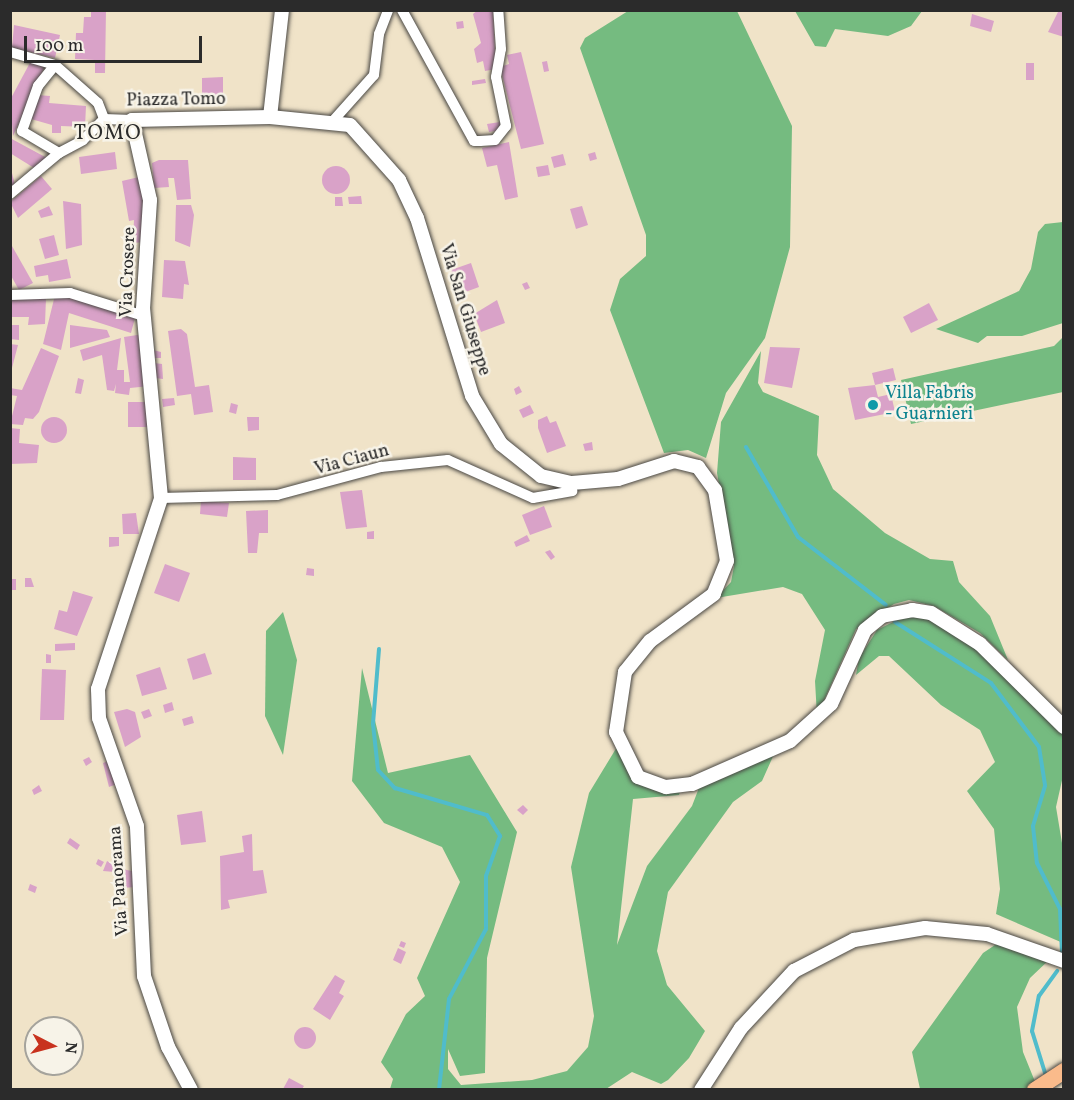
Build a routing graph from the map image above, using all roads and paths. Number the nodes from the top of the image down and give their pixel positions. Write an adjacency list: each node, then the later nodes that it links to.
1 (282, 10): 7 (street)
2 (388, 10): 10 (street)
3 (402, 10): 4 (street)
4 (498, 10)
5 (10, 52): 6 (street)
6 (56, 64): 8 (street); 11 (street)
7 (270, 117): 9 (street, Piazza Tomo); 10 (street, Via San Giuseppe)
8 (104, 119): 9 (street, Piazza Tomo); 11 (street, Piazza Tomo)
9 (132, 120): 14 (street, Via Crosere)
10 (332, 122): 15 (street, Via San Giuseppe)
11 (58, 153): 12 (street, Piazza Tomo)
12 (10, 194)
13 (10, 295): 14 (street)
14 (144, 316): 16 (street, Via Crosere)
15 (572, 483): 16 (street, Via Ciaun); 17 (street, Via San Giuseppe)
16 (161, 498): 20 (street, Via Panorama)
17 (1064, 727)
18 (1064, 961): 21 (street)
19 (1064, 1071): 22 (highway)
20 (191, 1089)
21 (700, 1089)
22 (1035, 1089)

